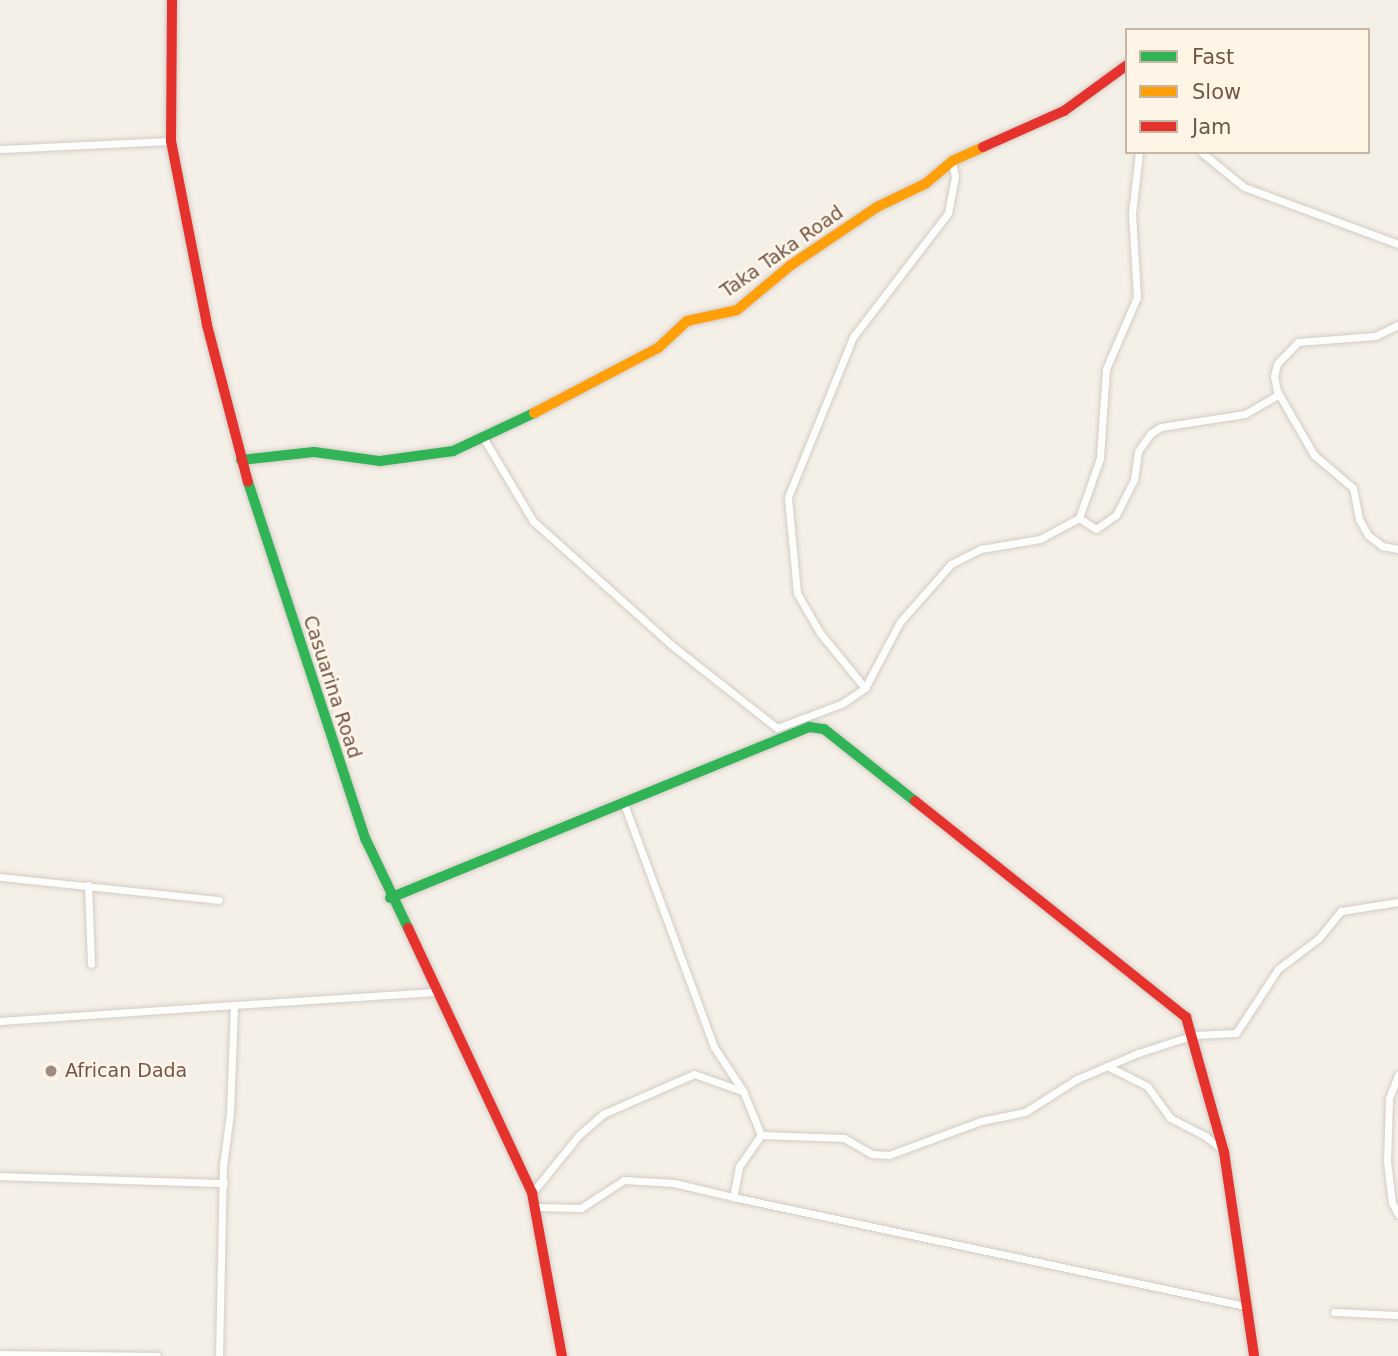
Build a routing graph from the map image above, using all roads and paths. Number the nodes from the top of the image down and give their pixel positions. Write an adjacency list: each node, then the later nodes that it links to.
1 (172, 0): 3 (street, Casuarina Road)
2 (1125, 66): 7 (street, Taka Taka Road)
3 (171, 141): 4 (street); 12 (street, Casuarina Road)
4 (0, 149)
5 (1139, 154): 13 (street)
6 (1202, 154): 8 (street)
7 (952, 161): 11 (street, Taka Taka Road); 15 (street)
8 (1398, 244)
9 (1398, 325): 10 (street)
10 (1279, 394): 13 (street); 14 (street)
11 (484, 439): 12 (street, Taka Taka Road); 16 (street)
12 (242, 460): 21 (street, Casuarina Road)
13 (1079, 518): 15 (street)
14 (1398, 549)
15 (865, 688): 16 (street)
16 (777, 728): 17 (street)
17 (795, 730): 18 (street); 28 (street)
18 (623, 801): 21 (street); 31 (street)
19 (0, 877): 20 (street)
20 (88, 885): 22 (street); 24 (street)
21 (390, 898): 25 (street, Casuarina Road)
22 (219, 900)
23 (1398, 902): 28 (street)
24 (91, 964)
25 (435, 992): 26 (street); 36 (street, Casuarina Road)
26 (234, 1005): 27 (street); 35 (street)
27 (0, 1021)
28 (1194, 1035): 29 (street); 33 (street)
29 (1107, 1066): 32 (street); 33 (street)
30 (1398, 1075): 39 (street)
31 (743, 1091): 32 (street); 36 (street)
32 (761, 1135): 37 (street)
33 (1224, 1152): 40 (street)
34 (0, 1176): 35 (street)
35 (224, 1183): 45 (street)
36 (532, 1193): 38 (street, Casuarina Road)
37 (733, 1197): 38 (street); 40 (street)
38 (536, 1206): 46 (street, Casuarina Road)
39 (1398, 1214)
40 (1245, 1306): 47 (street)
41 (1334, 1312): 42 (street)
42 (1398, 1315)
43 (0, 1354): 44 (street)
44 (157, 1356)
45 (219, 1356)
46 (562, 1356)
47 (1254, 1356)

